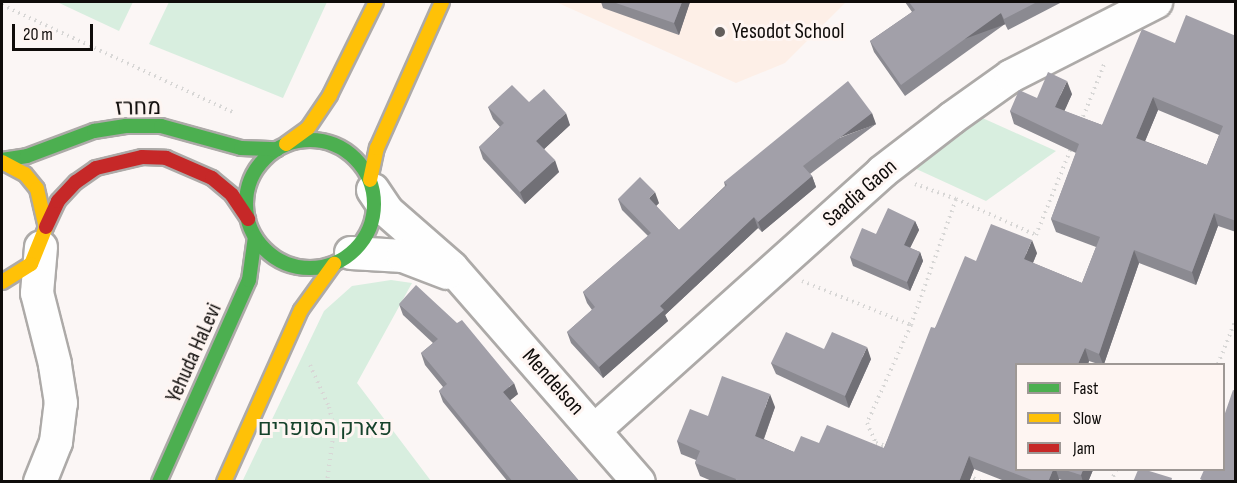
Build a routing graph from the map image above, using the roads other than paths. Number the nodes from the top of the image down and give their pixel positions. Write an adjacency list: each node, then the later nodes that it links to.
1 (376, 2): 4 (main road)
2 (442, 2): 6 (main road)
3 (1156, 2): 15 (street, Saadia Gaon)
4 (281, 147): 5 (main road, מחרז); 6 (main road); 7 (main road)
5 (2, 161): 8 (main road)
6 (371, 185): 10 (main road); 12 (street, Mendelson)
7 (248, 219): 8 (main road); 9 (main road)
8 (44, 237): 11 (main road); 14 (street)
9 (255, 237): 10 (main road); 17 (main road, Yehuda HaLevi)
10 (343, 259): 12 (street, Mendelson); 18 (main road)
11 (2, 282)
12 (466, 284): 15 (street, Mendelson)
13 (2, 292): 14 (street)
14 (47, 337): 16 (street)
15 (596, 429): 19 (street, Mendelson)
16 (40, 482)
17 (159, 482)
18 (224, 482)
19 (639, 482)

